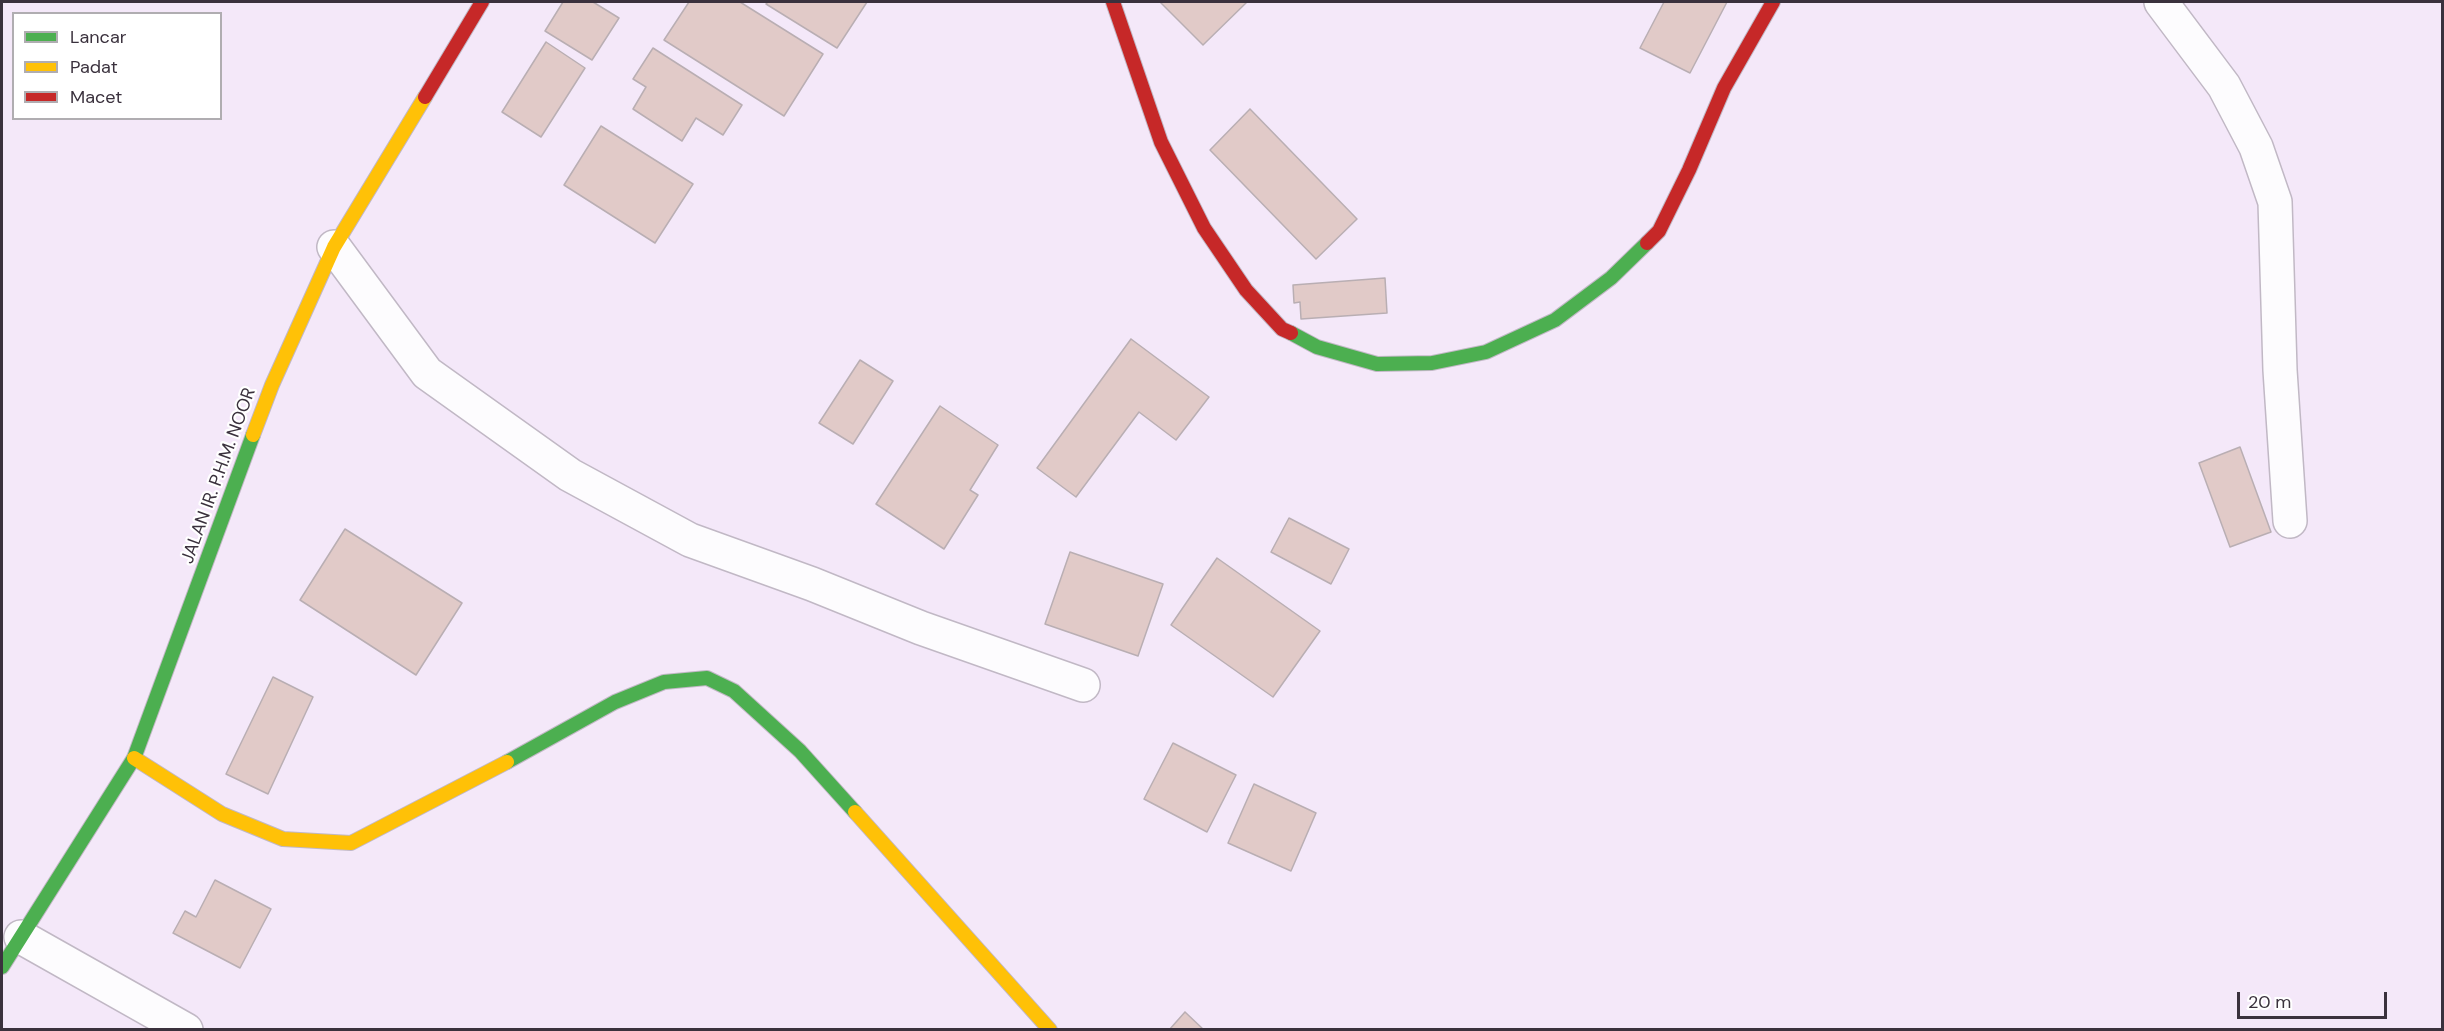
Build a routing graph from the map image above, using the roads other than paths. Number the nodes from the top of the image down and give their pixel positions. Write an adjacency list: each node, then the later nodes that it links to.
1 (482, 2): 5 (street, JALAN IR. P.H.M. NOOR)
2 (1113, 2): 3 (street)
3 (1773, 2)
4 (2161, 2): 6 (street)
5 (334, 247): 7 (street); 8 (street, JALAN IR. P.H.M. NOOR)
6 (2290, 521)
7 (1083, 685)
8 (134, 758): 9 (street, JALAN IR. P.H.M. NOOR); 12 (street)
9 (21, 937): 10 (street, JALAN IR. P.H.M. NOOR); 11 (street)
10 (2, 967)
11 (186, 1029)
12 (1050, 1029)

